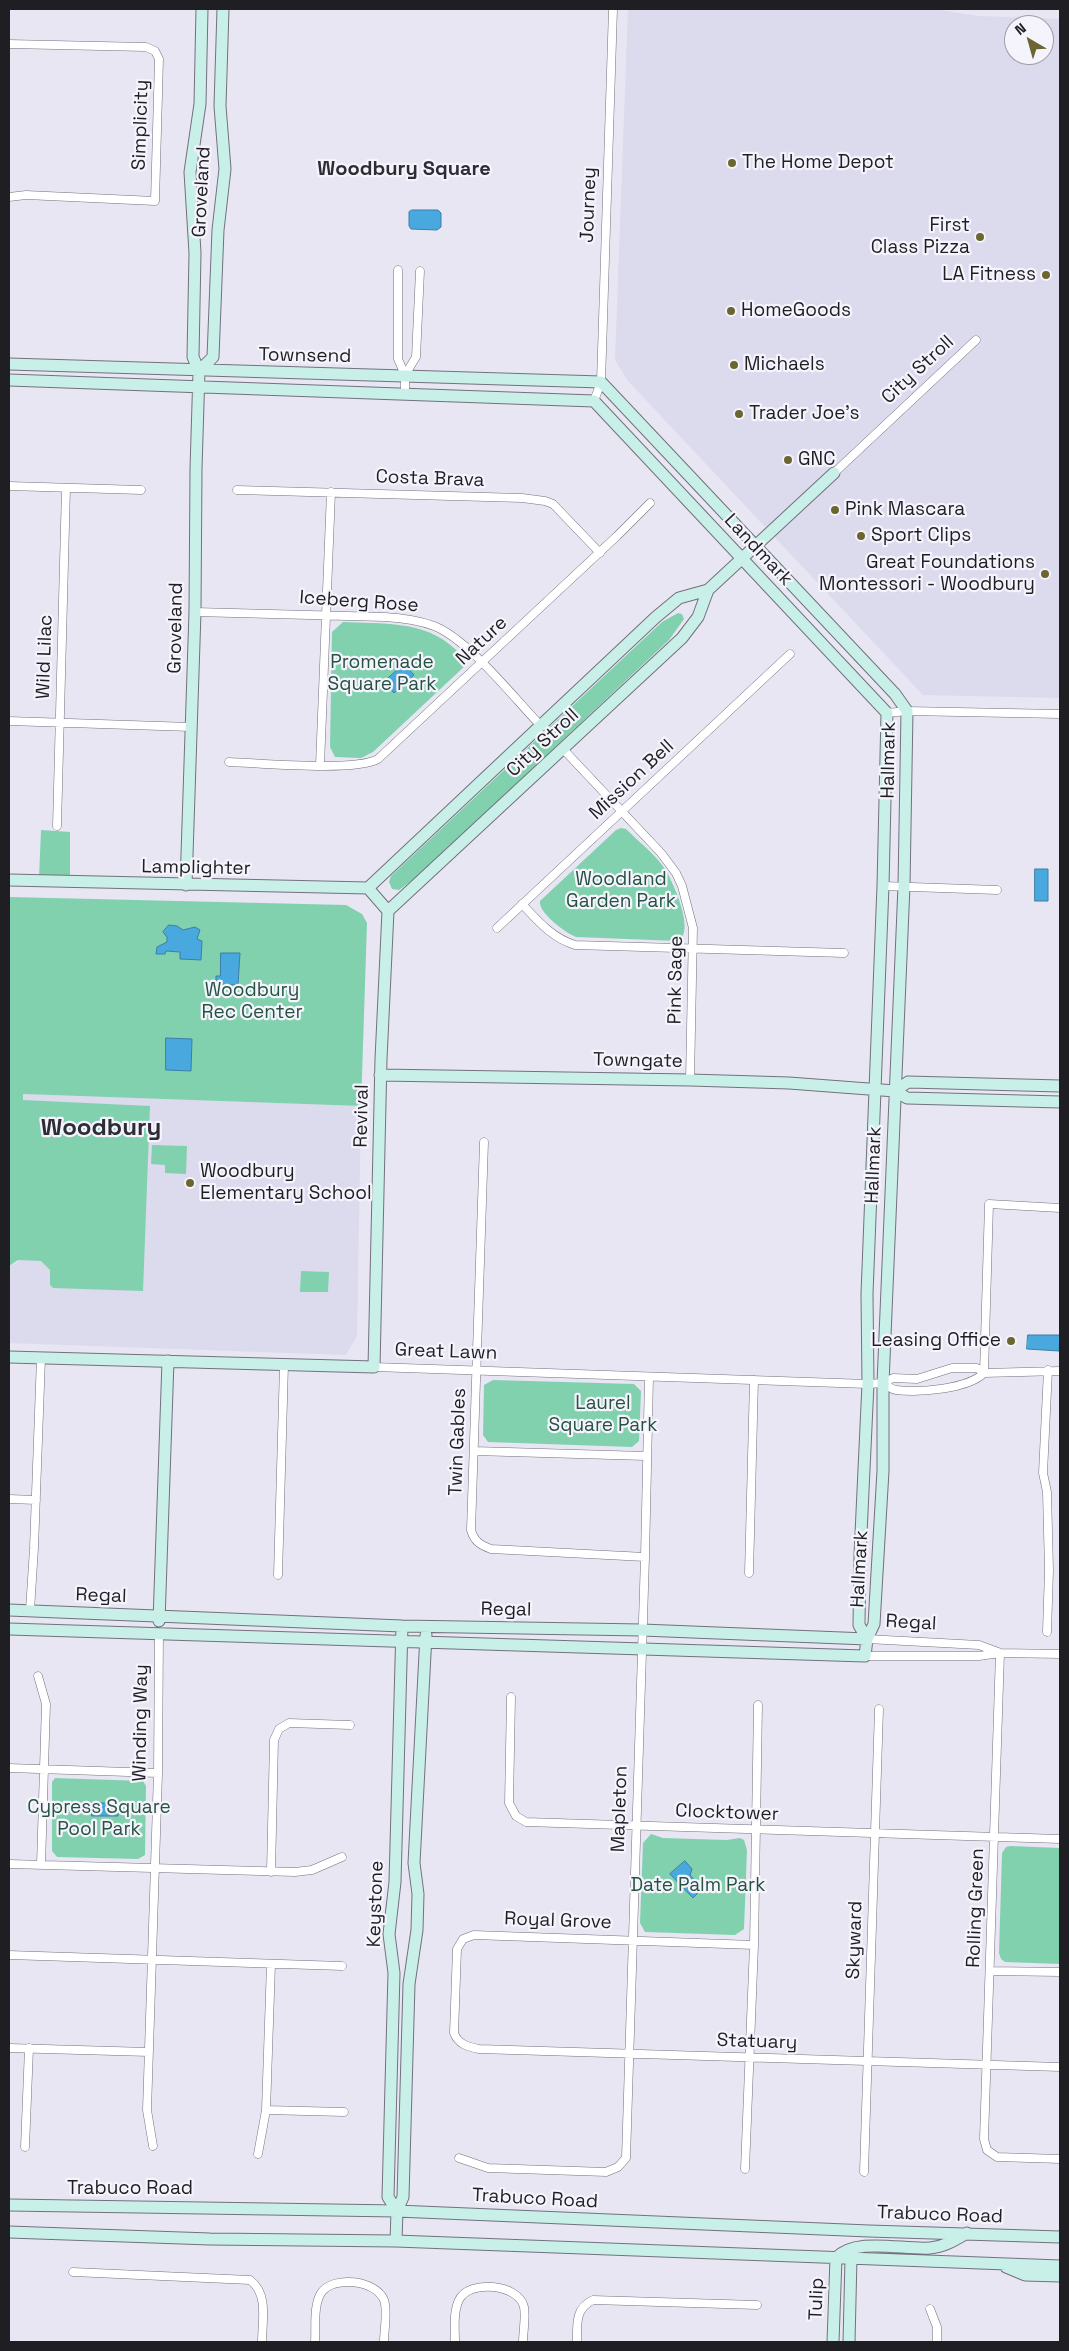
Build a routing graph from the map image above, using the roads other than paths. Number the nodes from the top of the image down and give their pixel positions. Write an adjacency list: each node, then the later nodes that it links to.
1 (202, 9): 10 (street, Groveland)
2 (222, 9): 10 (street, Groveland)
3 (613, 9): 13 (street, Journey)
4 (9, 44): 5 (street, Simplicity)
5 (9, 197)
6 (398, 270): 11 (street)
7 (420, 271): 11 (street)
8 (976, 340): 17 (street, City Stroll)
9 (9, 364): 10 (street, Townsend)
10 (200, 371): 11 (street, Townsend); 14 (street, Groveland)
11 (405, 375): 13 (street, Townsend); 15 (street)
12 (9, 380): 14 (street, Townsend)
13 (601, 382): 16 (street, Journey); 24 (street, Landmark)
14 (198, 388): 15 (street, Townsend); 28 (street, Groveland)
15 (405, 395): 16 (street, Townsend)
16 (594, 401): 26 (street, Landmark)
17 (834, 472): 24 (street, City Stroll)
18 (9, 486): 19 (street)
19 (66, 488): 20 (street); 37 (street, Wild Lilac)
20 (141, 490)
21 (237, 490): 22 (street, Costa Brava)
22 (331, 492): 25 (street, Costa Brava); 29 (street)
23 (650, 503): 25 (street, Nature)
24 (757, 546): 26 (street, City Stroll); 32 (street, Landmark)
25 (600, 553): 31 (street, Nature)
26 (742, 558): 27 (street, City Stroll); 34 (street, Landmark)
27 (708, 590): 39 (street, City Stroll); 40 (street, City Stroll)
28 (195, 612): 29 (street, Iceberg Rose); 38 (street, Groveland)
29 (327, 615): 31 (street, Iceberg Rose); 42 (street)
30 (790, 654): 43 (street, Mission Bell)
31 (482, 663): 39 (street, Iceberg Rose); 42 (street, Nature)
32 (895, 694): 33 (street, Hallmark)
33 (907, 711): 34 (street); 35 (street); 48 (street, Hallmark)
34 (887, 713): 47 (street, Hallmark)
35 (1060, 714)
36 (9, 721): 37 (street)
37 (60, 722): 38 (street); 44 (street, Wild Lilac)
38 (191, 726): 46 (street, Groveland)
39 (541, 726): 49 (street, City Stroll)
40 (563, 749): 43 (street, Pink Sage); 52 (street, City Stroll)
41 (229, 762): 42 (street, Nature)
42 (320, 765)
43 (622, 811): 51 (street, Mission Bell); 54 (street, Pink Sage)
44 (57, 826)
45 (9, 880): 46 (street, Lamplighter)
46 (186, 885): 49 (street, Lamplighter)
47 (883, 886): 48 (street); 59 (street, Hallmark)
48 (904, 886): 50 (street); 60 (street, Hallmark)
49 (368, 888): 52 (street)
50 (997, 890)
51 (522, 904): 53 (street, Mission Bell); 54 (street)
52 (388, 911): 56 (street, Revival)
53 (496, 928)
54 (693, 950): 55 (street); 57 (street, Pink Sage)
55 (844, 953)
56 (380, 1074): 57 (street, Towngate); 68 (street, Revival)
57 (690, 1080): 59 (street, Towngate)
58 (1060, 1086): 60 (street, Towngate)
59 (874, 1089): 60 (street, Towngate); 76 (street, Hallmark)
60 (895, 1091): 61 (street, Towngate); 75 (street, Hallmark)
61 (1060, 1102)
62 (484, 1142): 69 (street, Twin Gables)
63 (1060, 1208): 72 (street)
64 (9, 1357): 65 (street, Great Lawn)
65 (41, 1358): 66 (street, Great Lawn); 80 (street)
66 (168, 1361): 67 (street, Great Lawn); 86 (street, Winding Way)
67 (284, 1365): 68 (street, Great Lawn); 83 (street)
68 (374, 1368): 69 (street, Great Lawn)
69 (478, 1370): 73 (street, Great Lawn); 77 (street, Twin Gables)
70 (1048, 1370): 71 (street); 72 (street); 91 (street)
71 (1060, 1371)
72 (984, 1373): 75 (street); 75 (street)
73 (649, 1377): 74 (street, Great Lawn); 78 (street, Mapleton)
74 (754, 1380): 76 (street, Great Lawn); 82 (street)
75 (882, 1383): 76 (street, Great Lawn); 93 (street, Hallmark)
76 (868, 1384): 93 (street, Hallmark)
77 (474, 1450): 78 (street); 81 (street, Twin Gables)
78 (646, 1456): 81 (street, Mapleton)
79 (9, 1499): 80 (street)
80 (36, 1500): 85 (street)
81 (646, 1556): 90 (street, Mapleton)
82 (749, 1573)
83 (278, 1575)
84 (9, 1610): 85 (street, Regal)
85 (30, 1610): 86 (street, Regal)
86 (159, 1616): 87 (street, Regal); 92 (street, Winding Way)
87 (402, 1626): 88 (street, Regal); 94 (street, Keystone)
88 (426, 1626): 90 (street, Regal); 95 (street, Keystone)
89 (9, 1629): 92 (street, Regal)
90 (642, 1630): 93 (street, Regal); 96 (street, Mapleton)
91 (1047, 1632)
92 (159, 1633): 94 (street, Regal); 107 (street, Winding Way)
93 (867, 1638): 97 (street, Regal); 99 (street, Hallmark)
94 (402, 1642): 95 (street, Regal); 145 (street, Keystone)
95 (426, 1642): 96 (street, Regal); 145 (street, Keystone)
96 (641, 1649): 99 (street, Regal); 108 (street, Mapleton)
97 (1000, 1653): 98 (street, Regal); 99 (street, Regal); 111 (street, Rolling Green)
98 (1060, 1654)
99 (864, 1656)
100 (38, 1676): 106 (street)
101 (511, 1697): 108 (street, Clocktower)
102 (758, 1705): 109 (street)
103 (879, 1709): 110 (street, Skyward)
104 (350, 1725): 117 (street)
105 (9, 1768): 106 (street)
106 (43, 1769): 107 (street); 115 (street)
107 (158, 1773): 116 (street, Winding Way)
108 (636, 1826): 109 (street, Clocktower); 118 (street, Mapleton)
109 (756, 1830): 110 (street, Clocktower); 119 (street)
110 (876, 1834): 111 (street, Clocktower); 132 (street, Skyward)
111 (994, 1837): 112 (street, Clocktower); 124 (street, Rolling Green)
112 (1060, 1839)
113 (342, 1857): 117 (street)
114 (9, 1864): 115 (street)
115 (41, 1865): 116 (street)
116 (155, 1868): 117 (street); 121 (street, Winding Way)
117 (271, 1872)
118 (633, 1940): 119 (street, Royal Grove); 126 (street, Royal Grove); 130 (street, Mapleton)
119 (754, 1945): 131 (street)
120 (9, 1955): 121 (street)
121 (152, 1960): 122 (street); 129 (street, Winding Way)
122 (271, 1964): 123 (street); 135 (street)
123 (342, 1966)
124 (990, 1971): 125 (street); 133 (street, Rolling Green)
125 (1060, 1972)
126 (456, 2037): 130 (street, Statuary)
127 (9, 2048): 128 (street)
128 (29, 2048): 129 (street); 138 (street)
129 (149, 2052): 137 (street, Winding Way)
130 (629, 2053): 131 (street, Statuary); 140 (street, Mapleton)
131 (748, 2058): 132 (street, Statuary); 142 (street)
132 (867, 2061): 133 (street, Statuary); 143 (street, Skyward)
133 (987, 2065): 134 (street, Statuary); 141 (street, Rolling Green)
134 (1060, 2067)
135 (266, 2110): 136 (street); 139 (street)
136 (344, 2112)
137 (153, 2146)
138 (25, 2147)
139 (258, 2154)
140 (459, 2158)
141 (1060, 2159)
142 (744, 2169)
143 (864, 2172)
144 (9, 2205): 145 (street, Trabuco Road)
145 (396, 2211): 147 (street, Trabuco Road); 149 (street, Keystone)
146 (9, 2232): 149 (street)
147 (966, 2233): 148 (street, Trabuco Road); 150 (street)
148 (1060, 2237)
149 (396, 2241): 150 (street)
150 (836, 2258): 151 (street); 164 (street, Tulip)
151 (851, 2258): 152 (street); 165 (street, Tulip)
152 (1000, 2264): 153 (street); 155 (street)
153 (1060, 2266)
154 (73, 2272): 158 (street)
155 (1060, 2276)
156 (757, 2305): 163 (street)
157 (930, 2309): 166 (street)
158 (262, 2342)
159 (316, 2342): 160 (street)
160 (384, 2342)
161 (455, 2342): 162 (street)
162 (523, 2342)
163 (577, 2342)
164 (833, 2342)
165 (849, 2342)
166 (937, 2342)

